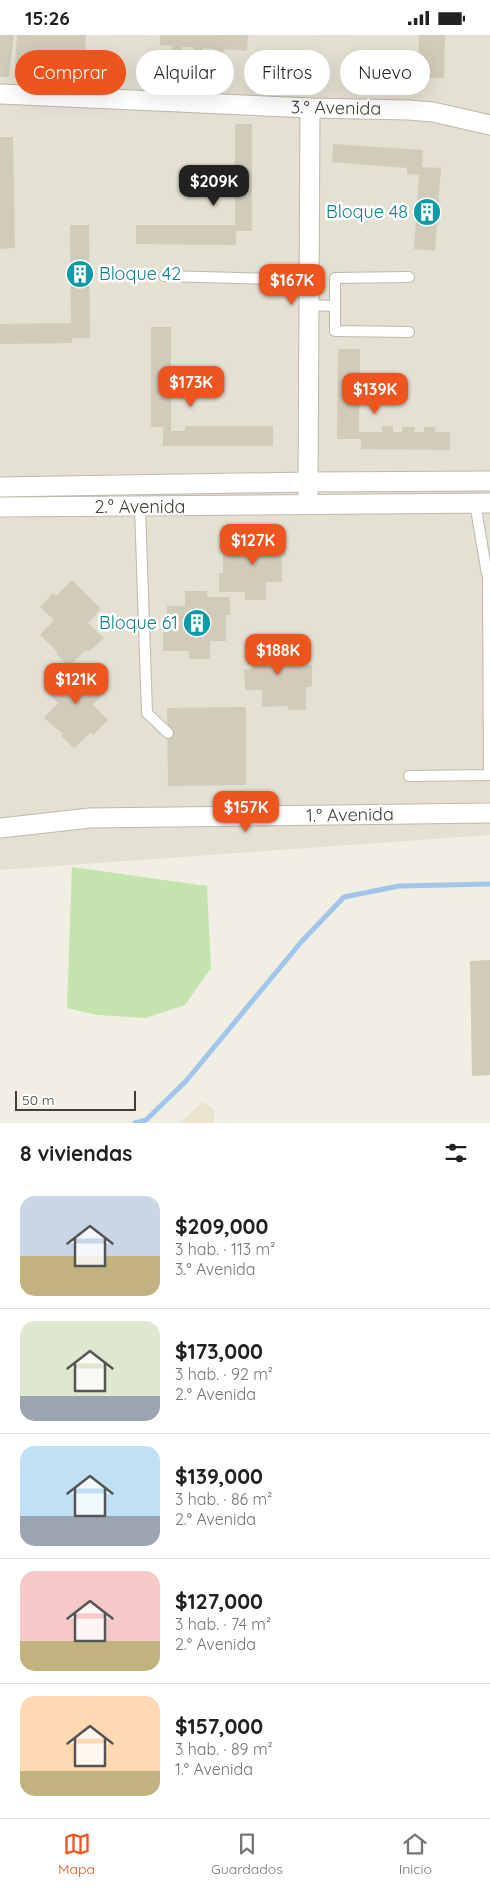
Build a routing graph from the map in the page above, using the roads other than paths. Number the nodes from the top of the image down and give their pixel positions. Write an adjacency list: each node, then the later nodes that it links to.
1 (0, 94): 2 (street, 3.° Avenida)
2 (310, 108): 3 (street, 3.° Avenida); 6 (street)
3 (490, 125)
4 (164, 276): 6 (lane)
5 (408, 277): 8 (lane)
6 (309, 280): 7 (street)
7 (309, 305): 8 (lane); 11 (street)
8 (335, 306): 9 (lane)
9 (409, 332)
10 (490, 481): 11 (street)
11 (308, 482): 12 (street); 14 (street)
12 (0, 487)
13 (483, 503): 14 (street, 2.° Avenida); 18 (lane)
14 (308, 505): 16 (street, 2.° Avenida)
15 (0, 507): 16 (street, 2.° Avenida)
16 (140, 507): 21 (lane)
17 (490, 566): 18 (lane)
18 (488, 582): 19 (lane)
19 (489, 633): 20 (lane)
20 (489, 690): 22 (lane)
21 (168, 733)
22 (490, 775): 23 (lane)
23 (409, 776)
24 (490, 813): 25 (street, 1.° Avenida)
25 (0, 828)

